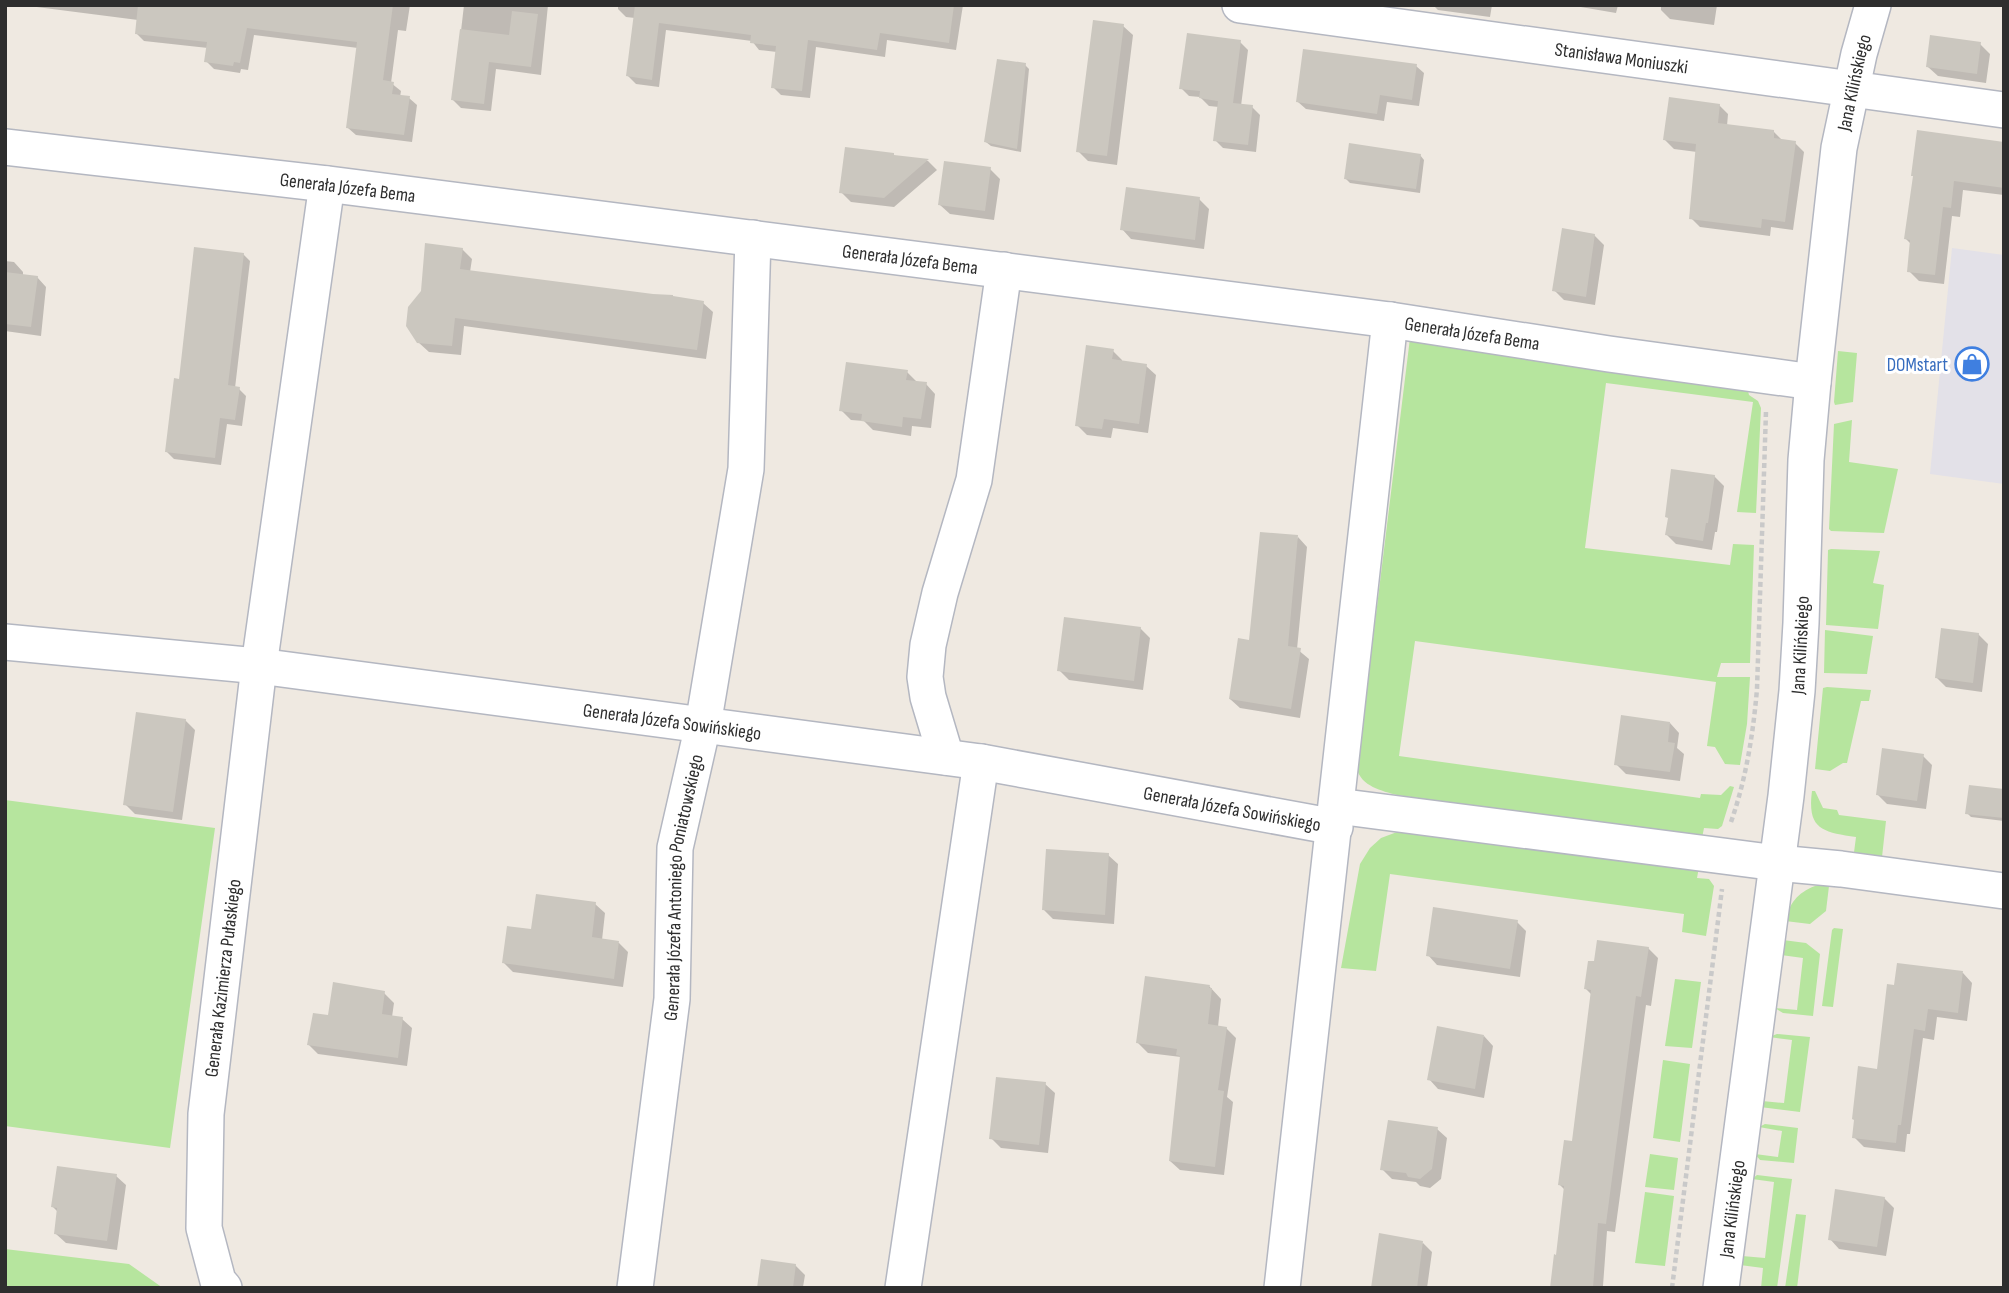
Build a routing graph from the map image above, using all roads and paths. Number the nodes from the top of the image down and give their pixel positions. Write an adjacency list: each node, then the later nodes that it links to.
1 (1240, 5): 3 (street, Stanisława Moniuszki)
2 (1873, 5): 3 (street, Jana Kilińskiego)
3 (1852, 90): 4 (street, Stanisława Moniuszki); 10 (street, Jana Kilińskiego)
4 (2004, 110)
5 (5, 147): 6 (street, Generała Józefa Bema)
6 (327, 184): 7 (street, Generała Józefa Bema); 13 (street, Generała Kazimierza Pułaskiego)
7 (753, 238): 8 (street, Generała Józefa Bema); 14 (street, Generała Józefa Antoniego Poniatowskiego)
8 (1004, 270): 9 (street, Generała Józefa Bema); 15 (street)
9 (1390, 320): 10 (street, Generała Józefa Bema); 17 (street)
10 (1813, 383): 19 (street, Jana Kilińskiego)
11 (1766, 405): 18 (path)
12 (5, 642): 13 (street, Generała Józefa Sowińskiego)
13 (259, 666): 14 (street, Generała Józefa Sowińskiego); 22 (street, Generała Kazimierza Pułaskiego)
14 (703, 725): 15 (street, Generała Józefa Sowińskiego); 23 (street, Generała Józefa Antoniego Poniatowskiego)
15 (946, 757): 16 (street, Generała Józefa Sowińskiego)
16 (981, 762): 17 (street, Generała Józefa Sowińskiego); 24 (street)
17 (1336, 817): 19 (street, Generała Józefa Sowińskiego); 25 (street)
18 (1730, 825)
19 (1777, 863): 21 (street, Generała Józefa Sowińskiego); 27 (street, Jana Kilińskiego)
20 (1722, 884): 26 (path)
21 (2004, 891)
22 (224, 1288)
23 (635, 1288)
24 (903, 1288)
25 (1282, 1288)
26 (1672, 1288)
27 (1721, 1288)

